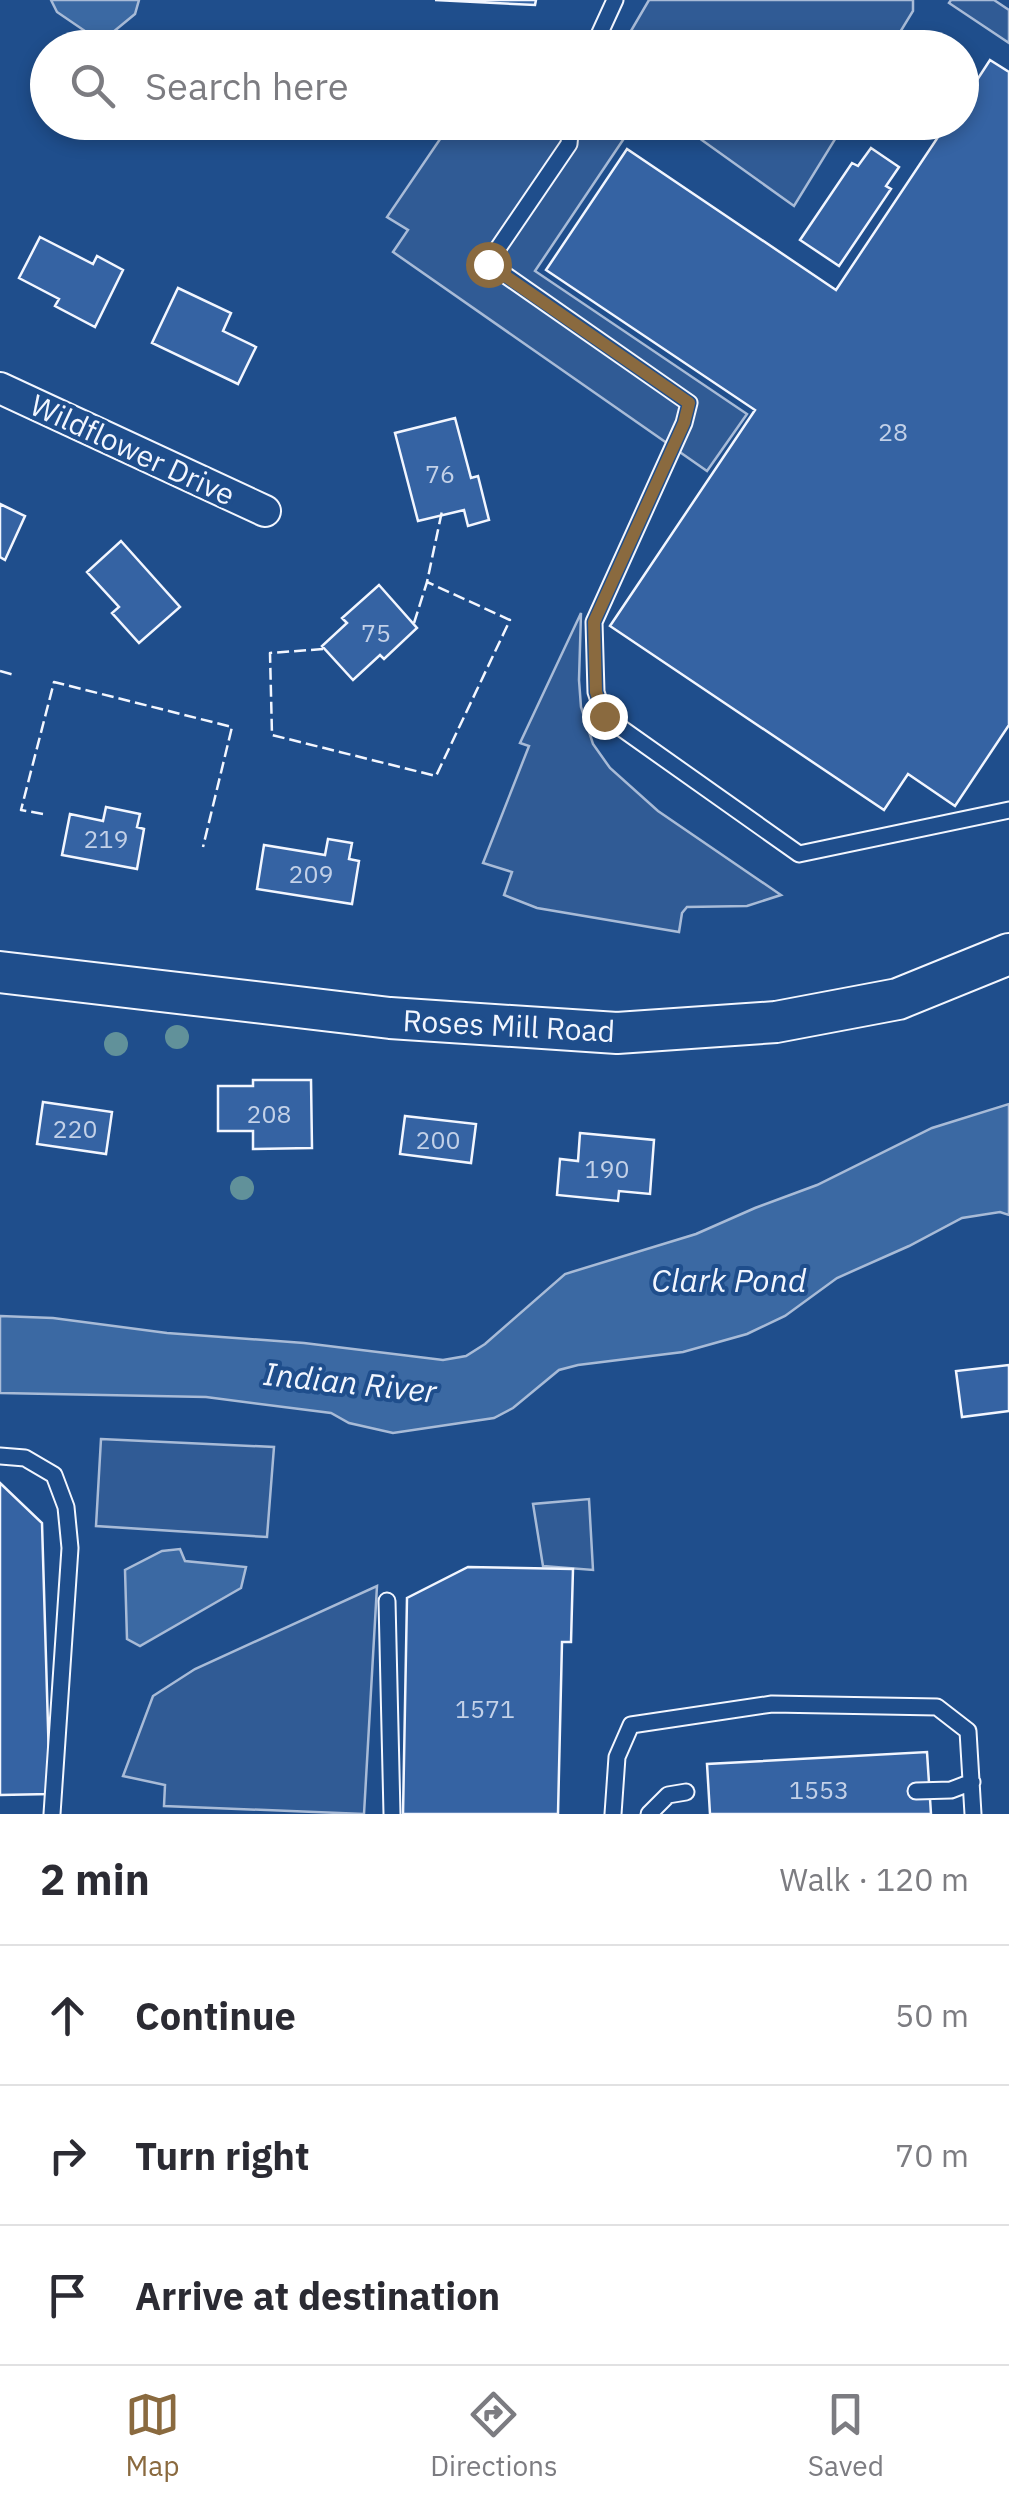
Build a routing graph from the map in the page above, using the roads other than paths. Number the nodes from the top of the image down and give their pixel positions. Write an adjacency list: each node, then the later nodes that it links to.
1 (615, 0): 2 (lane)
2 (602, 30)
3 (569, 140): 6 (lane)
4 (0, 388): 5 (street, Wildflower Drive)
5 (265, 510)
6 (1009, 810)
7 (1009, 954): 8 (street, Roses Mill Road)
8 (0, 972)
9 (0, 1456): 14 (lane)
10 (387, 1601): 15 (lane)
11 (972, 1782): 12 (lane); 16 (lane); 18 (lane)
12 (916, 1791)
13 (686, 1792): 17 (lane)
14 (52, 1814)
15 (392, 1814)
16 (613, 1814)
17 (649, 1814)
18 (973, 1814)

